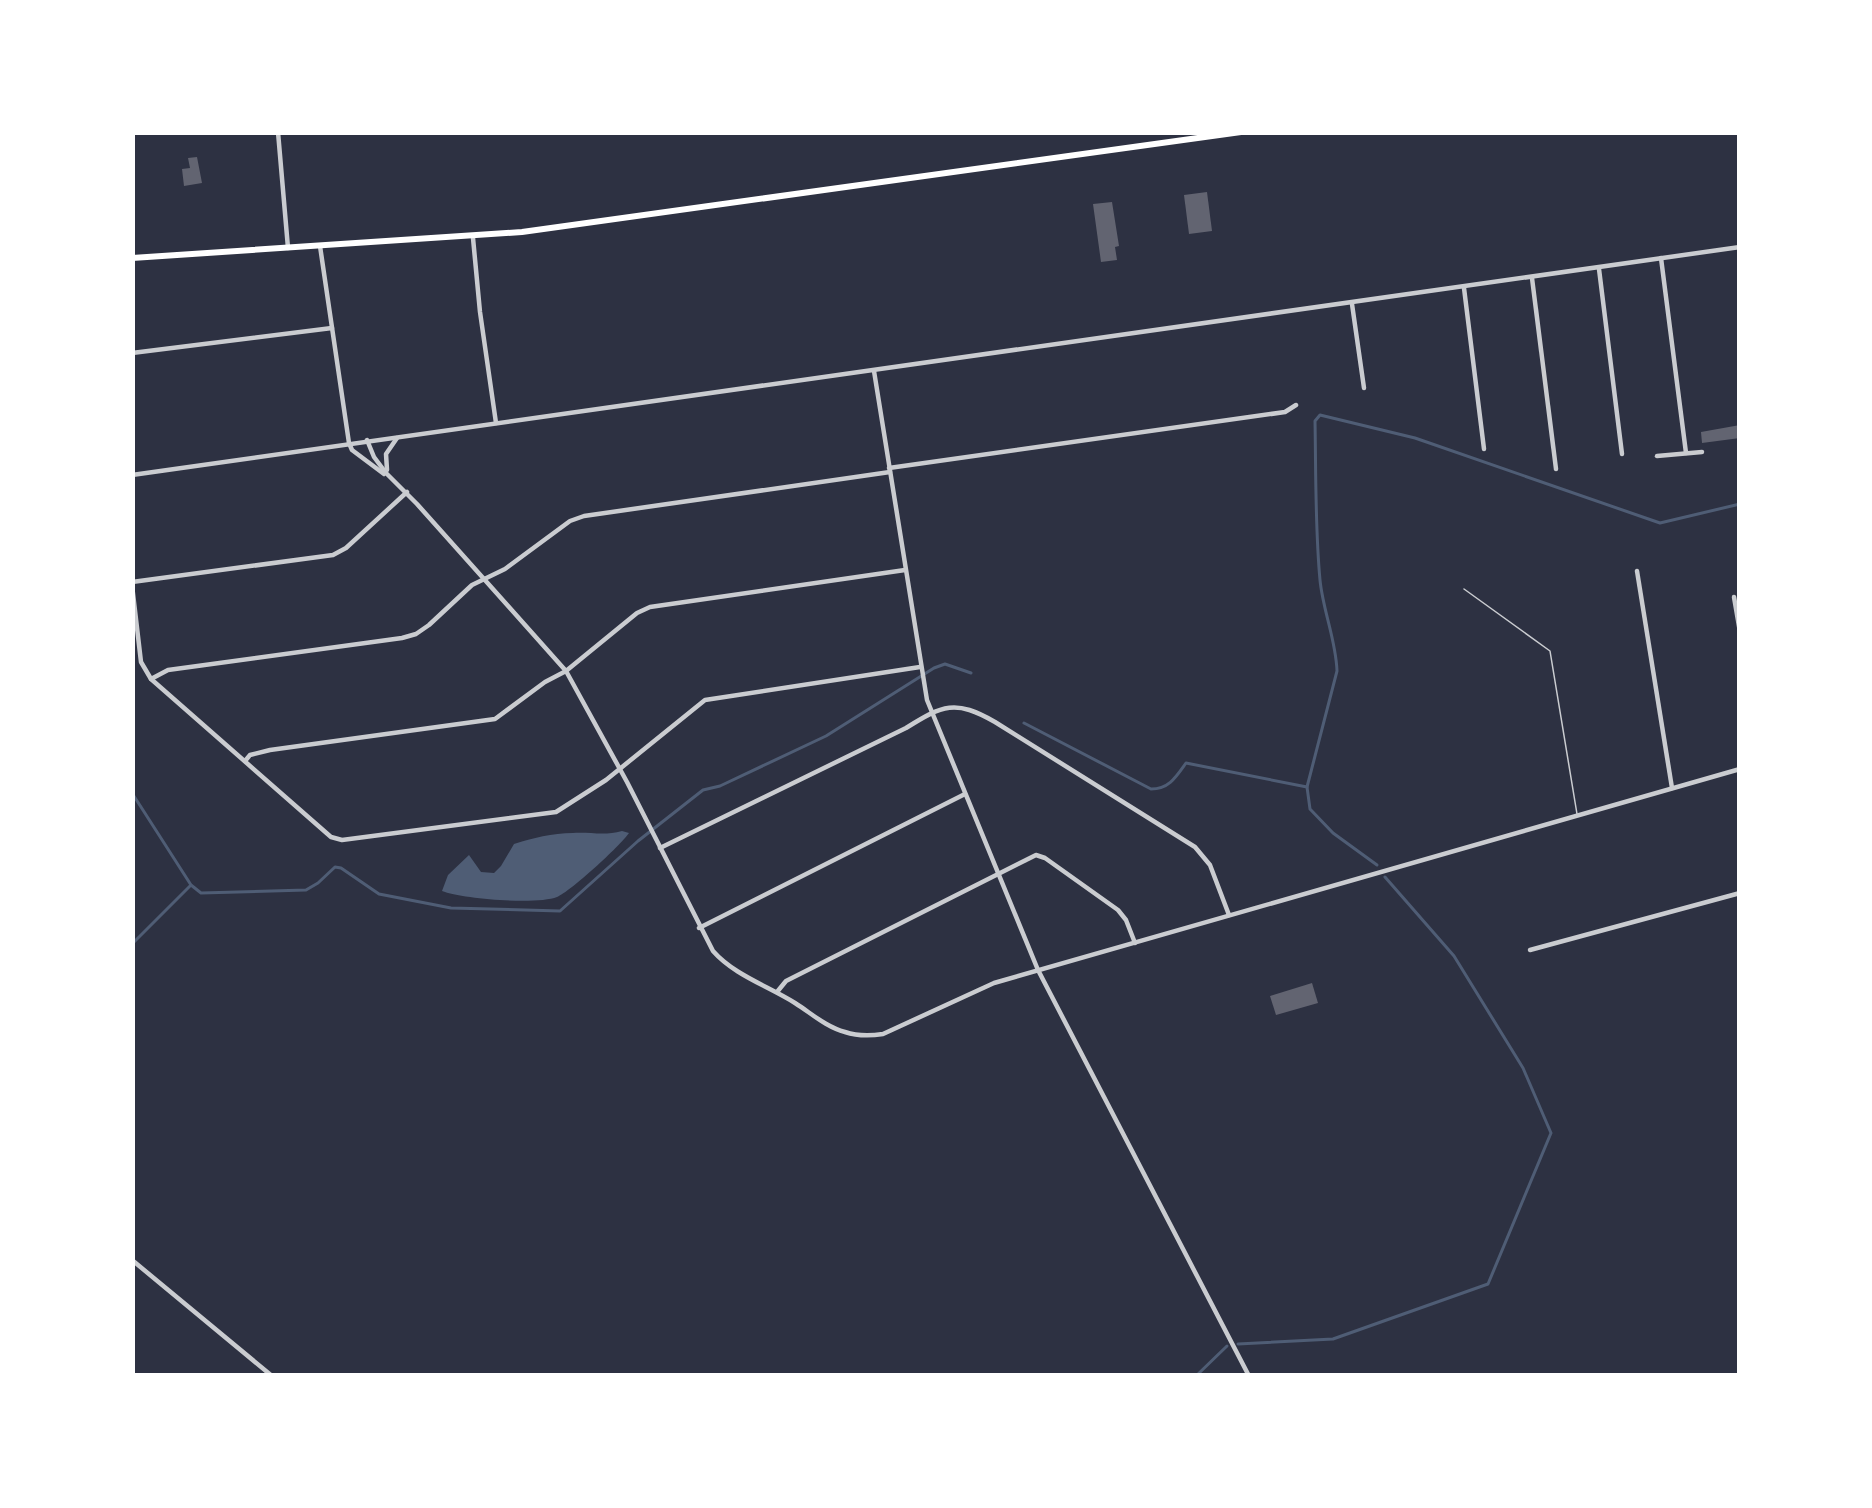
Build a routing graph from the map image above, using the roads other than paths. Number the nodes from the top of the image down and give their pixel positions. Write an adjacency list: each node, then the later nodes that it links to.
1 (278, 132): 7 (street)
2 (1241, 132): 3 (main road)
3 (1174, 137): 4 (main road)
4 (473, 236): 5 (main road); 19 (street)
5 (320, 246): 7 (main road); 14 (street)
6 (1740, 247): 9 (street)
7 (288, 248): 8 (main road)
8 (132, 258)
9 (1661, 258): 10 (street); 25 (street)
10 (1598, 267): 11 (street); 26 (street)
11 (1532, 277): 12 (street); 28 (street)
12 (1464, 286): 13 (street); 23 (street)
13 (1352, 302): 16 (street); 17 (street)
14 (332, 328): 15 (street); 22 (street)
15 (132, 353)
16 (874, 370): 19 (street); 29 (street)
17 (1364, 388)
18 (1296, 405): 29 (street)
19 (496, 423): 20 (street)
20 (399, 436): 21 (street); 31 (street)
21 (367, 440): 22 (street); 31 (street)
22 (349, 443): 30 (street); 31 (street)
23 (1484, 449)
24 (1702, 452): 25 (street)
25 (1686, 453): 27 (street)
26 (1622, 454)
27 (1658, 456)
28 (1556, 469)
29 (890, 470): 33 (street); 35 (street)
30 (132, 475)
31 (393, 480): 32 (street)
32 (406, 493): 35 (street); 36 (street)
33 (905, 570): 40 (street); 41 (street)
34 (1637, 572): 47 (street)
35 (483, 578): 41 (street); 42 (street)
36 (132, 584): 42 (street)
37 (1464, 589): 49 (lane)
38 (1735, 597): 39 (street)
39 (1740, 632)
40 (921, 669): 43 (street); 45 (street)
41 (566, 671): 44 (street); 45 (street)
42 (152, 679): 44 (street)
43 (932, 711): 48 (street); 50 (street); 53 (street)
44 (245, 760): 45 (street)
45 (620, 768): 50 (street)
46 (1740, 770): 47 (street)
47 (1672, 788): 49 (street)
48 (965, 794): 51 (street); 54 (street)
49 (1577, 814): 53 (street)
50 (661, 848): 54 (street)
51 (998, 874): 55 (street); 57 (street); 58 (street)
52 (1740, 893): 56 (street)
53 (1229, 916): 55 (street)
54 (699, 928): 58 (street)
55 (1135, 943): 57 (street)
56 (1530, 950)
57 (1038, 970): 58 (street); 61 (street)
58 (777, 992)
59 (132, 1260): 60 (street)
60 (272, 1376)
61 (1249, 1376)

